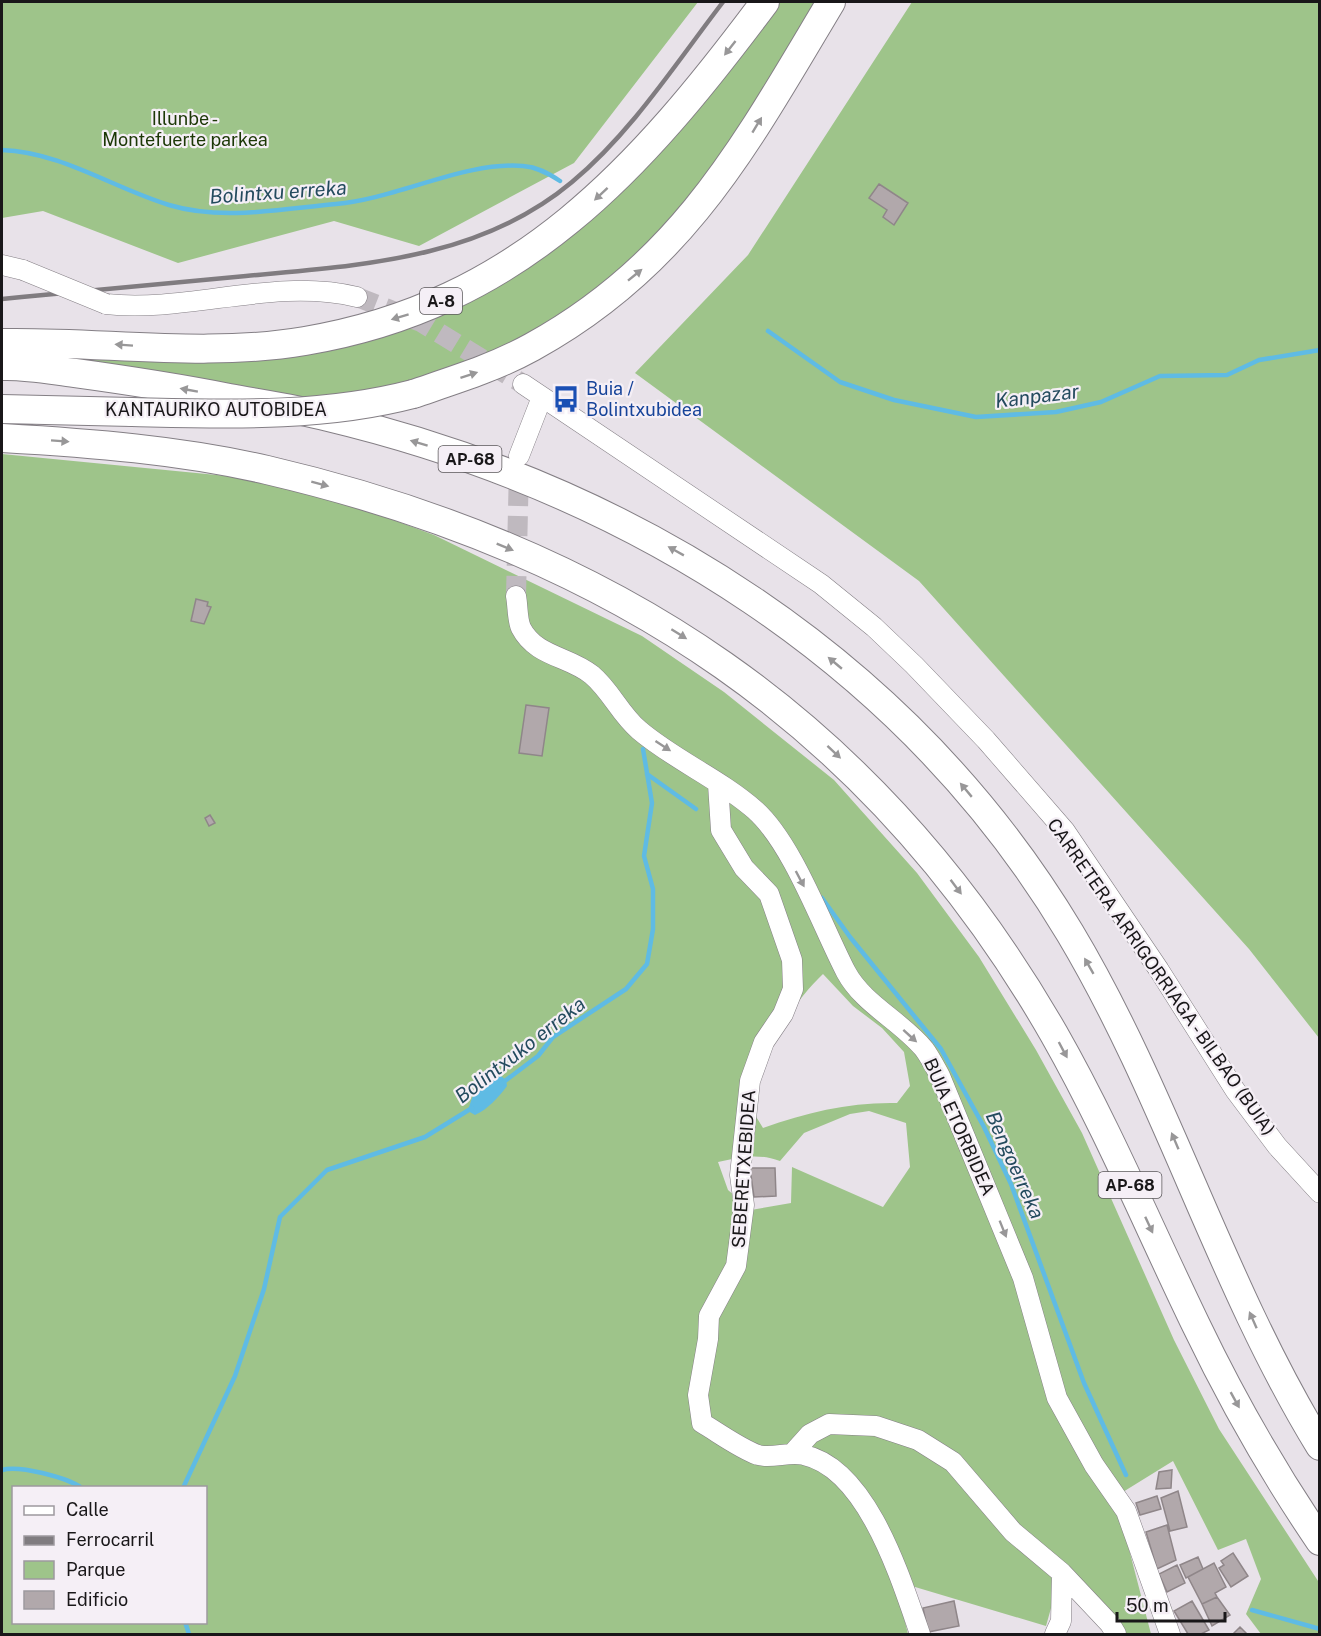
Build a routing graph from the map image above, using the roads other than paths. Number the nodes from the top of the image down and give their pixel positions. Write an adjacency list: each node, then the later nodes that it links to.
1 (765, 2): 5 (highway, A-8, one-way to 5)
2 (831, 2): 9 (highway, KANTAURIKO AUTOBIDEA, one-way to 2, bridge)
3 (2, 265): 4 (street, bridge)
4 (357, 297)
5 (2, 343)
6 (2, 366): 15 (highway, AP-68, one-way to 6)
7 (523, 384): 8 (street, CARRETERA ARRIGORRIAGA - BILBAO (BUIA))
8 (542, 397): 11 (street); 14 (street, CARRETERA ARRIGORRIAGA - BILBAO (BUIA))
9 (2, 409)
10 (2, 438): 17 (highway, AP-68, one-way to 17)
11 (519, 456)
12 (516, 596): 13 (street, BUIA ETORBIDEA, one-way to 13)
13 (718, 784): 16 (street, SEBERETXEBIDEA); 22 (street, BUIA ETORBIDEA, one-way to 22)
14 (1320, 1193)
15 (1320, 1446)
16 (792, 1455): 18 (street); 19 (street, SEBERETXEBIDEA)
17 (1320, 1541)
18 (1062, 1573): 20 (street); 21 (street)
19 (920, 1635)
20 (1055, 1635)
21 (1116, 1635)
22 (1170, 1635)

